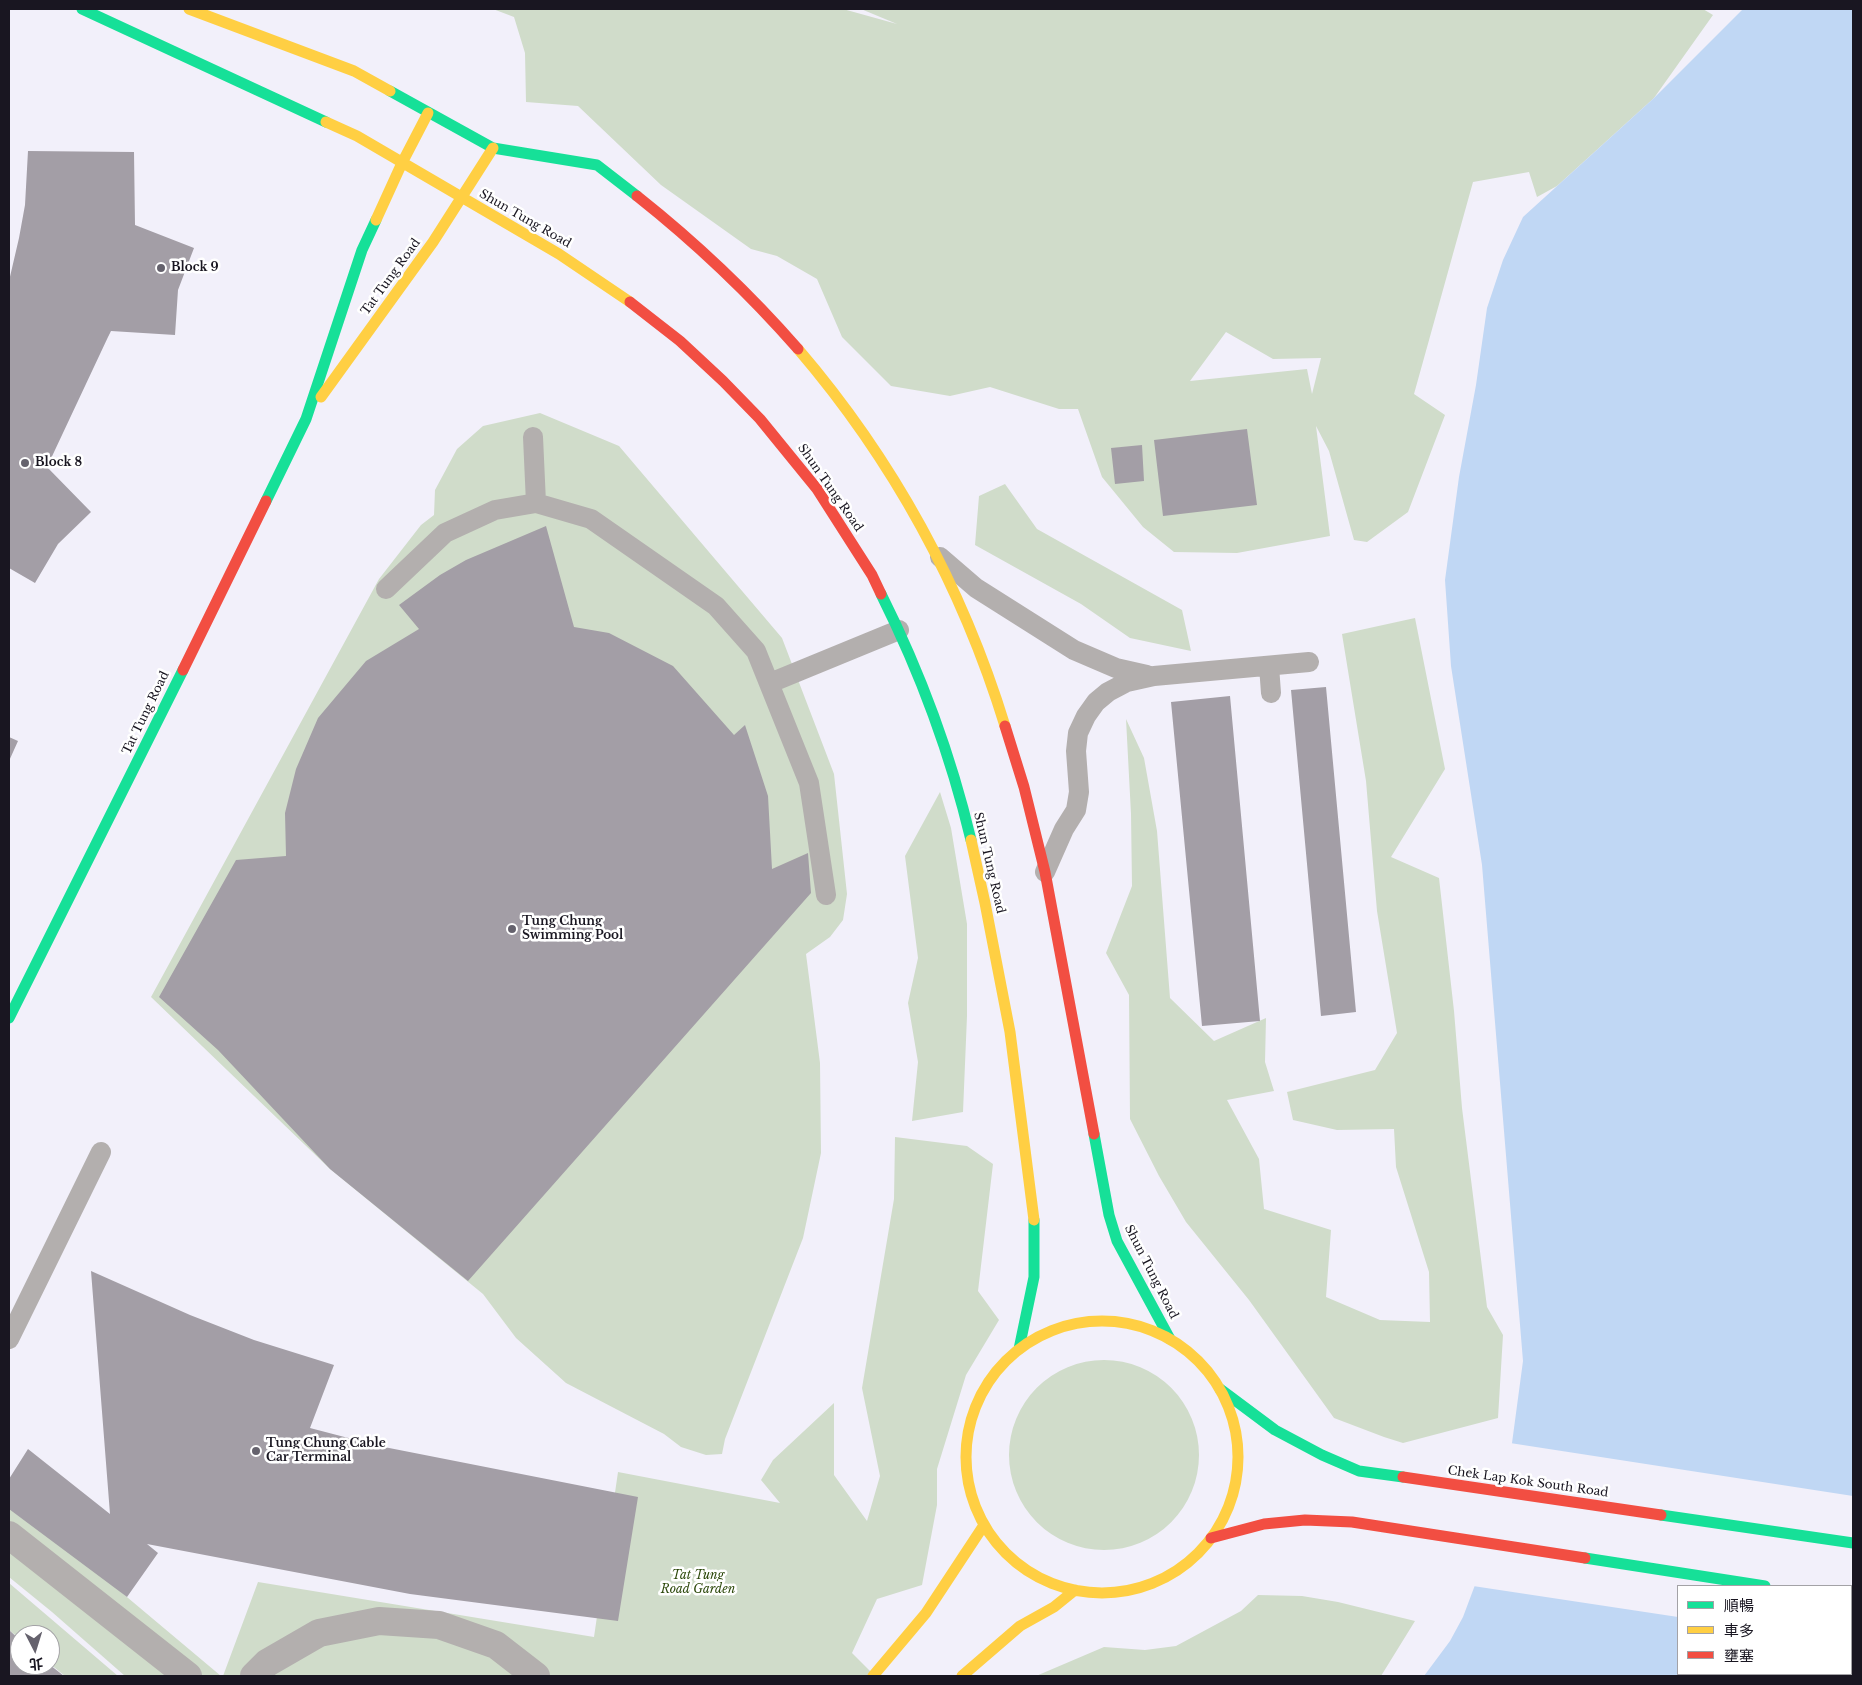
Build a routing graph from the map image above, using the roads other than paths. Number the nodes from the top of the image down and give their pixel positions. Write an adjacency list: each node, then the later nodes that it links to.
1 (82, 9): 5 (main road, Shun Tung Road)
2 (189, 9): 3 (main road, Shun Tung Road)
3 (428, 113): 4 (main road, Shun Tung Road); 5 (main road, Tat Tung Road)
4 (493, 148): 6 (main road, Tat Tung Road); 10 (main road, Shun Tung Road)
5 (402, 163): 6 (main road, Shun Tung Road); 7 (main road, Tat Tung Road)
6 (461, 198): 7 (main road, Tat Tung Road); 12 (main road, Shun Tung Road)
7 (306, 418): 20 (main road, Tat Tung Road)
8 (533, 438): 9 (lane)
9 (536, 503): 11 (lane); 16 (lane)
10 (936, 554): 15 (lane); 18 (main road, Shun Tung Road)
11 (386, 589)
12 (899, 630): 16 (lane); 24 (main road, Shun Tung Road)
13 (1310, 662): 14 (lane)
14 (1269, 666): 15 (lane); 17 (lane)
15 (1154, 676): 18 (lane)
16 (773, 682): 19 (lane)
17 (1271, 693)
18 (1045, 872): 23 (main road, Shun Tung Road)
19 (826, 895)
20 (9, 1018)
21 (101, 1152): 22 (lane)
22 (9, 1339)
23 (1170, 1339): 24 (main road); 25 (main road)
24 (1018, 1349): 26 (main road)
25 (1220, 1389): 28 (main road); 29 (main road, Chek Lap Kok South Road)
26 (984, 1525): 31 (main road); 35 (main road)
27 (9, 1535): 32 (street)
28 (1211, 1538): 30 (main road); 31 (main road)
29 (1853, 1543)
30 (1759, 1585)
31 (1075, 1590): 36 (main road)
32 (188, 1676)
33 (254, 1676): 34 (street)
34 (536, 1676)
35 (872, 1676)
36 (962, 1676)

